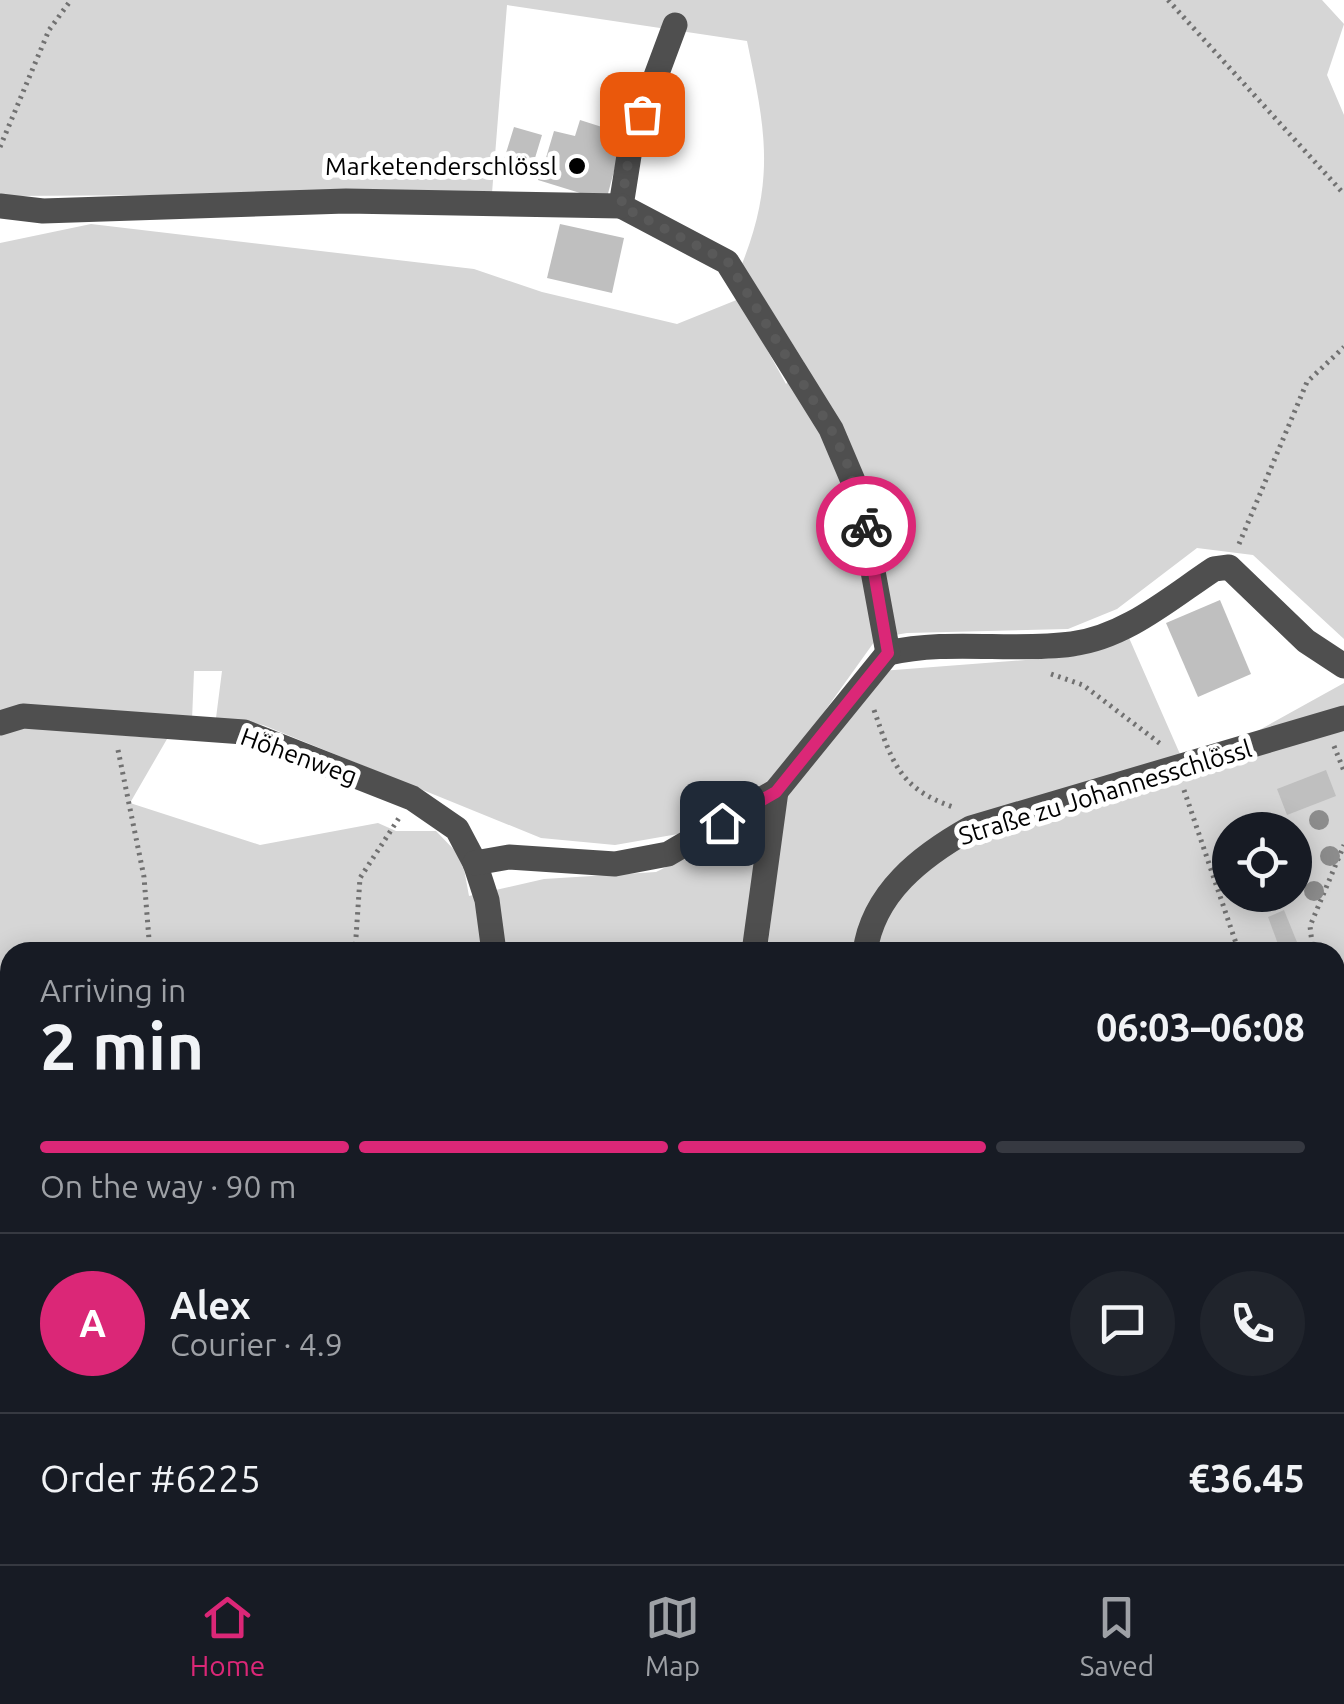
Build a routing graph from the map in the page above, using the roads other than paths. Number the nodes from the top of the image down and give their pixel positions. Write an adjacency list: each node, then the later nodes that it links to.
1 (675, 25): 3 (street)
2 (0, 206): 3 (street)
3 (621, 206): 4 (street)
4 (888, 653): 5 (street); 8 (street)
5 (1344, 666)
6 (1344, 718): 12 (street, Straße zu Johannesschlössl)
7 (0, 723): 9 (street, Höhenweg)
8 (776, 792): 9 (street); 11 (street)
9 (476, 863): 10 (street, Höhenweg)
10 (492, 942)
11 (755, 942)
12 (866, 942)

